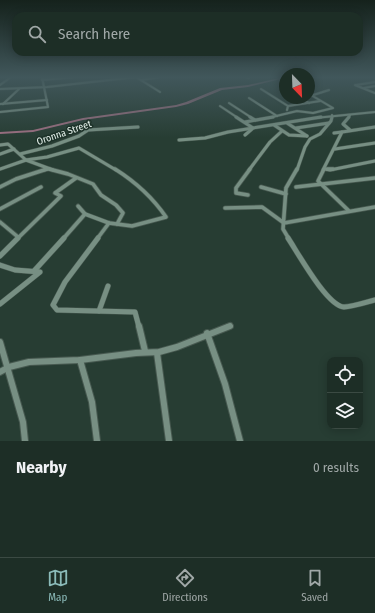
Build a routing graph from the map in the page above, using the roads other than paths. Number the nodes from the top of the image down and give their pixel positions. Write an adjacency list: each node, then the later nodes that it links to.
1 (249, 98): 17 (street)
2 (315, 98): 4 (street)
3 (47, 100): 7 (street); 12 (street)
4 (321, 101): 5 (street); 11 (street)
5 (315, 102)
6 (229, 103): 18 (street)
7 (2, 104)
8 (282, 104): 9 (street)
9 (305, 104)
10 (220, 106): 19 (street)
11 (330, 109): 15 (street); 17 (street)
12 (0, 112)
13 (375, 112): 16 (street)
14 (332, 115): 15 (street); 20 (street); 21 (street)
15 (342, 115): 16 (street)
16 (350, 115): 27 (street)
17 (277, 116): 18 (street)
18 (256, 120): 19 (street)
19 (245, 122): 25 (street)
20 (287, 122): 22 (street); 26 (street)
21 (330, 122): 26 (street); 32 (street)
22 (274, 125): 25 (street); 28 (street)
23 (138, 127): 39 (street, Oronna Street)
24 (375, 127): 27 (street)
25 (252, 128): 31 (street); 33 (street)
26 (296, 128): 32 (street)
27 (350, 130): 29 (street)
28 (282, 131): 32 (street); 53 (street)
29 (342, 132): 30 (street); 37 (street)
30 (334, 133)
31 (245, 136)
32 (308, 138): 52 (street)
33 (179, 140)
34 (375, 143): 37 (street)
35 (0, 145): 36 (street)
36 (14, 149): 38 (street); 39 (street)
37 (335, 149): 44 (street)
38 (0, 154)
39 (20, 154): 40 (street)
40 (26, 160): 42 (street); 43 (street); 63 (street)
41 (375, 161): 44 (street)
42 (0, 169)
43 (48, 169): 45 (street); 48 (street)
44 (325, 169): 47 (street)
45 (76, 178): 63 (street); 64 (street)
46 (375, 178): 47 (street)
47 (321, 185): 51 (street); 58 (street)
48 (0, 187)
49 (41, 187): 57 (street)
50 (261, 187): 52 (street)
51 (296, 187)
52 (286, 194): 62 (street)
53 (248, 195)
54 (78, 206): 59 (street)
55 (375, 207): 58 (street)
56 (225, 208): 62 (street)
57 (0, 209)
58 (350, 211): 62 (street)
59 (85, 214): 61 (street); 67 (street)
60 (0, 222): 64 (street)
61 (109, 223): 63 (street); 71 (street)
62 (284, 223): 69 (street)
63 (117, 224)
64 (18, 237): 65 (street)
65 (0, 256)
66 (0, 265): 67 (street)
67 (34, 271): 70 (street)
68 (108, 286): 71 (street)
69 (375, 300)
70 (0, 304)
71 (99, 311): 75 (street)
72 (230, 326): 73 (street)
73 (207, 333): 76 (street); 83 (street)
74 (0, 342): 78 (street)
75 (145, 351): 76 (street); 77 (street)
76 (157, 353): 82 (street)
77 (80, 360): 78 (street); 81 (street)
78 (7, 367): 79 (street); 80 (street)
79 (0, 372)
80 (25, 441)
81 (97, 441)
82 (169, 441)
83 (240, 441)

